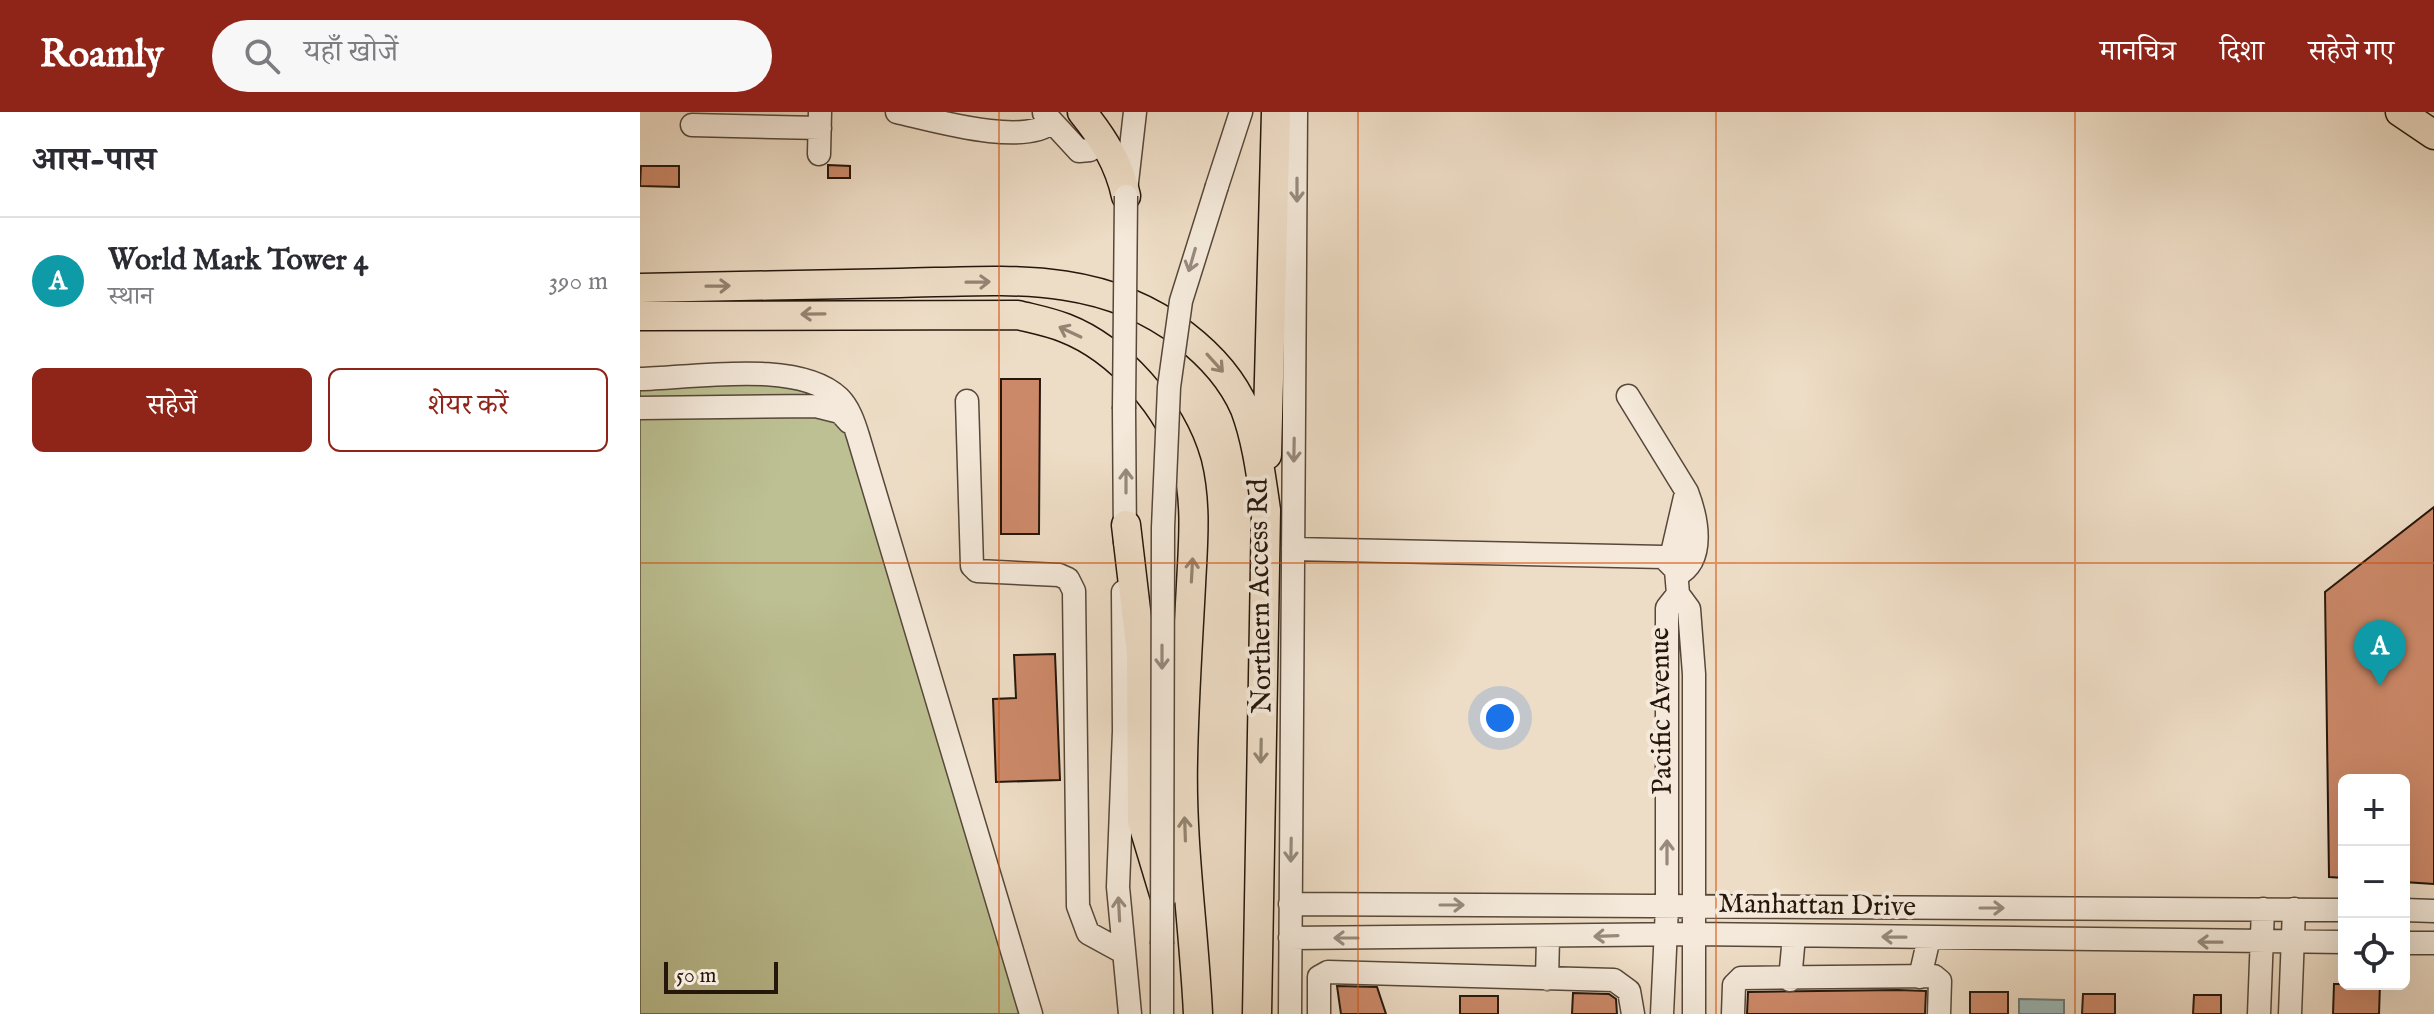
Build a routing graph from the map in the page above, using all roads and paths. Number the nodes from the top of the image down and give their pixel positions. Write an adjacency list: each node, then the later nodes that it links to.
1 (897, 112): 8 (street)
2 (1082, 112): 12 (main road)
3 (1135, 112): 14 (street)
4 (1241, 112): 52 (street, one-way to 52, bridge)
5 (1276, 112): 22 (main road)
6 (1296, 112): 24 (street, one-way to 24)
7 (2400, 112): 11 (main road)
8 (1047, 117): 12 (street)
9 (820, 120): 10 (street); 13 (street)
10 (692, 125)
11 (2434, 135)
12 (1104, 139): 14 (main road)
13 (819, 154)
14 (1126, 196): 23 (street, one-way to 14, bridge)
15 (640, 288): 22 (main road, Northern Access Rd, one-way to 22)
16 (640, 316): 43 (main road, one-way to 16)
17 (640, 379): 21 (street)
18 (1628, 396): 25 (street)
19 (967, 401): 46 (street)
20 (640, 408): 21 (street)
21 (858, 436): 50 (street)
22 (1266, 510): 54 (main road, Northern Access Rd, one-way to 54)
23 (1126, 525): 43 (main road); 46 (street, one-way to 23)
24 (1293, 549): 25 (street); 26 (street, one-way to 26)
25 (1675, 577): 27 (street, Pacific Avenue, one-way to 25); 28 (street, Pacific Avenue)
26 (1290, 904): 27 (street, Manhattan Drive, one-way to 27); 37 (street)
27 (1667, 907): 28 (street, Manhattan Drive); 34 (street, Pacific Avenue)
28 (1694, 907): 29 (street, Manhattan Drive, one-way to 29); 35 (street, Pacific Avenue)
29 (2263, 909): 30 (street, Manhattan Drive); 40 (street)
30 (2294, 909): 31 (street, Manhattan Drive); 41 (street)
31 (2338, 910)
32 (2410, 910): 33 (street)
33 (2434, 911)
34 (1665, 934): 35 (street, Manhattan Drive); 38 (street, Manhattan Drive, one-way to 38); 58 (street, Pacific Avenue)
35 (1693, 934): 36 (street, Manhattan Drive); 59 (street, Pacific Avenue)
36 (1794, 936): 39 (street, Manhattan Drive, one-way to 36); 49 (street)
37 (1290, 938): 38 (street, Manhattan Drive, one-way to 37); 55 (street)
38 (1548, 938): 48 (street)
39 (1929, 938): 40 (street, Manhattan Drive, one-way to 39); 47 (street)
40 (2261, 942): 41 (street, Manhattan Drive); 62 (street)
41 (2291, 942): 42 (street, Manhattan Drive); 63 (street)
42 (2338, 942)
43 (1192, 943): 53 (main road)
44 (2410, 943): 45 (street)
45 (2434, 943)
46 (1121, 951): 51 (street)
47 (1920, 977): 49 (street); 61 (street)
48 (1547, 979): 56 (street); 57 (street)
49 (1790, 980): 60 (street)
50 (1031, 1014)
51 (1130, 1014)
52 (1162, 1014)
53 (1198, 1014)
54 (1257, 1014)
55 (1290, 1014)
56 (1319, 1014)
57 (1633, 1014)
58 (1662, 1014)
59 (1694, 1014)
60 (1733, 1014)
61 (1939, 1014)
62 (2259, 1014)
63 (2290, 1014)

